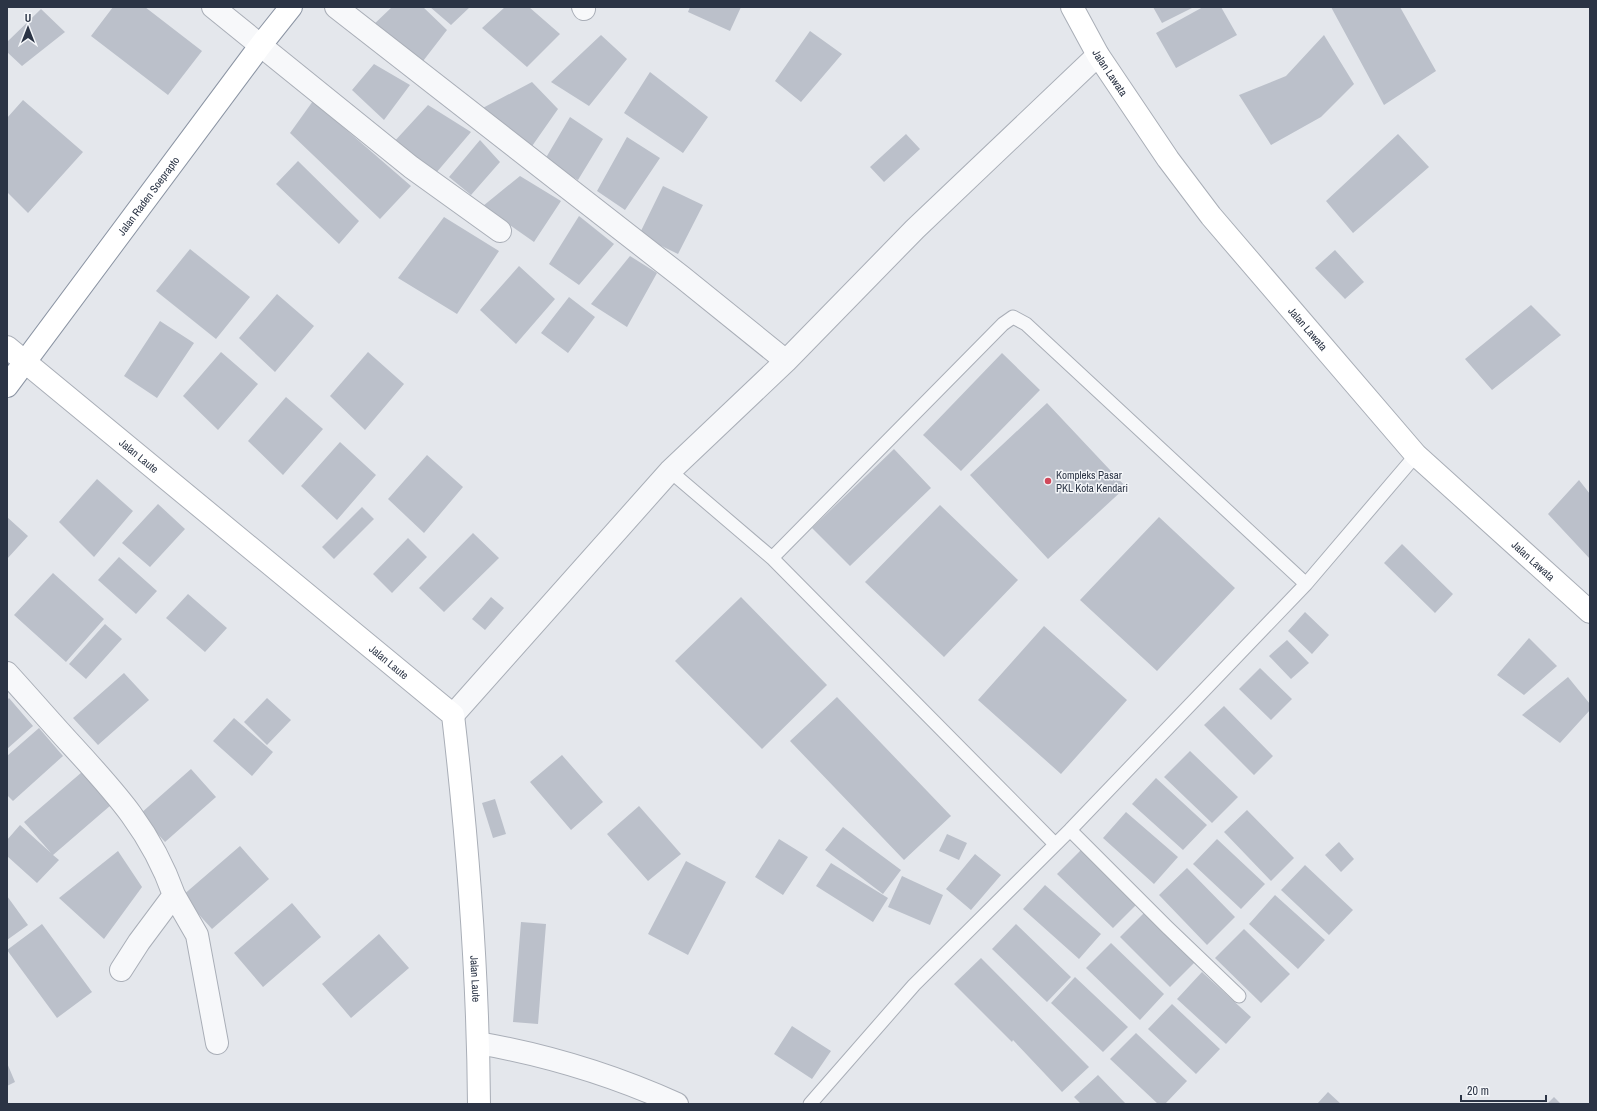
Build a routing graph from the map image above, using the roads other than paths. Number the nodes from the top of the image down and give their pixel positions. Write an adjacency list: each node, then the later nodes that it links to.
1 (213, 7): 5 (street)
2 (291, 7): 5 (main road, Jalan Raden Soeprapto)
3 (336, 7): 10 (street)
4 (1072, 7): 6 (main road, Jalan Lawata)
5 (260, 46): 7 (street); 9 (main road, Jalan Raden Soeprapto)
6 (1098, 55): 10 (street); 12 (main road, Jalan Lawata)
7 (500, 231)
8 (7, 347): 9 (main road, Jalan Laute)
9 (24, 361): 11 (main road, Jalan Raden Soeprapto); 18 (main road, Jalan Laute)
10 (786, 361): 13 (street)
11 (7, 386)
12 (1416, 454): 15 (lane); 16 (main road, Jalan Lawata)
13 (670, 471): 14 (lane); 18 (street)
14 (772, 558): 15 (lane); 20 (lane)
15 (1306, 584): 19 (lane)
16 (1590, 612)
17 (7, 674): 21 (street)
18 (453, 715): 24 (main road, Jalan Laute)
19 (1070, 830): 20 (lane); 23 (lane)
20 (1055, 844): 28 (lane)
21 (174, 895): 22 (street); 25 (street)
22 (121, 970)
23 (1239, 996)
24 (478, 1042): 26 (main road, Jalan Laute); 27 (street)
25 (217, 1043)
26 (479, 1104)
27 (677, 1104)
28 (810, 1104)

